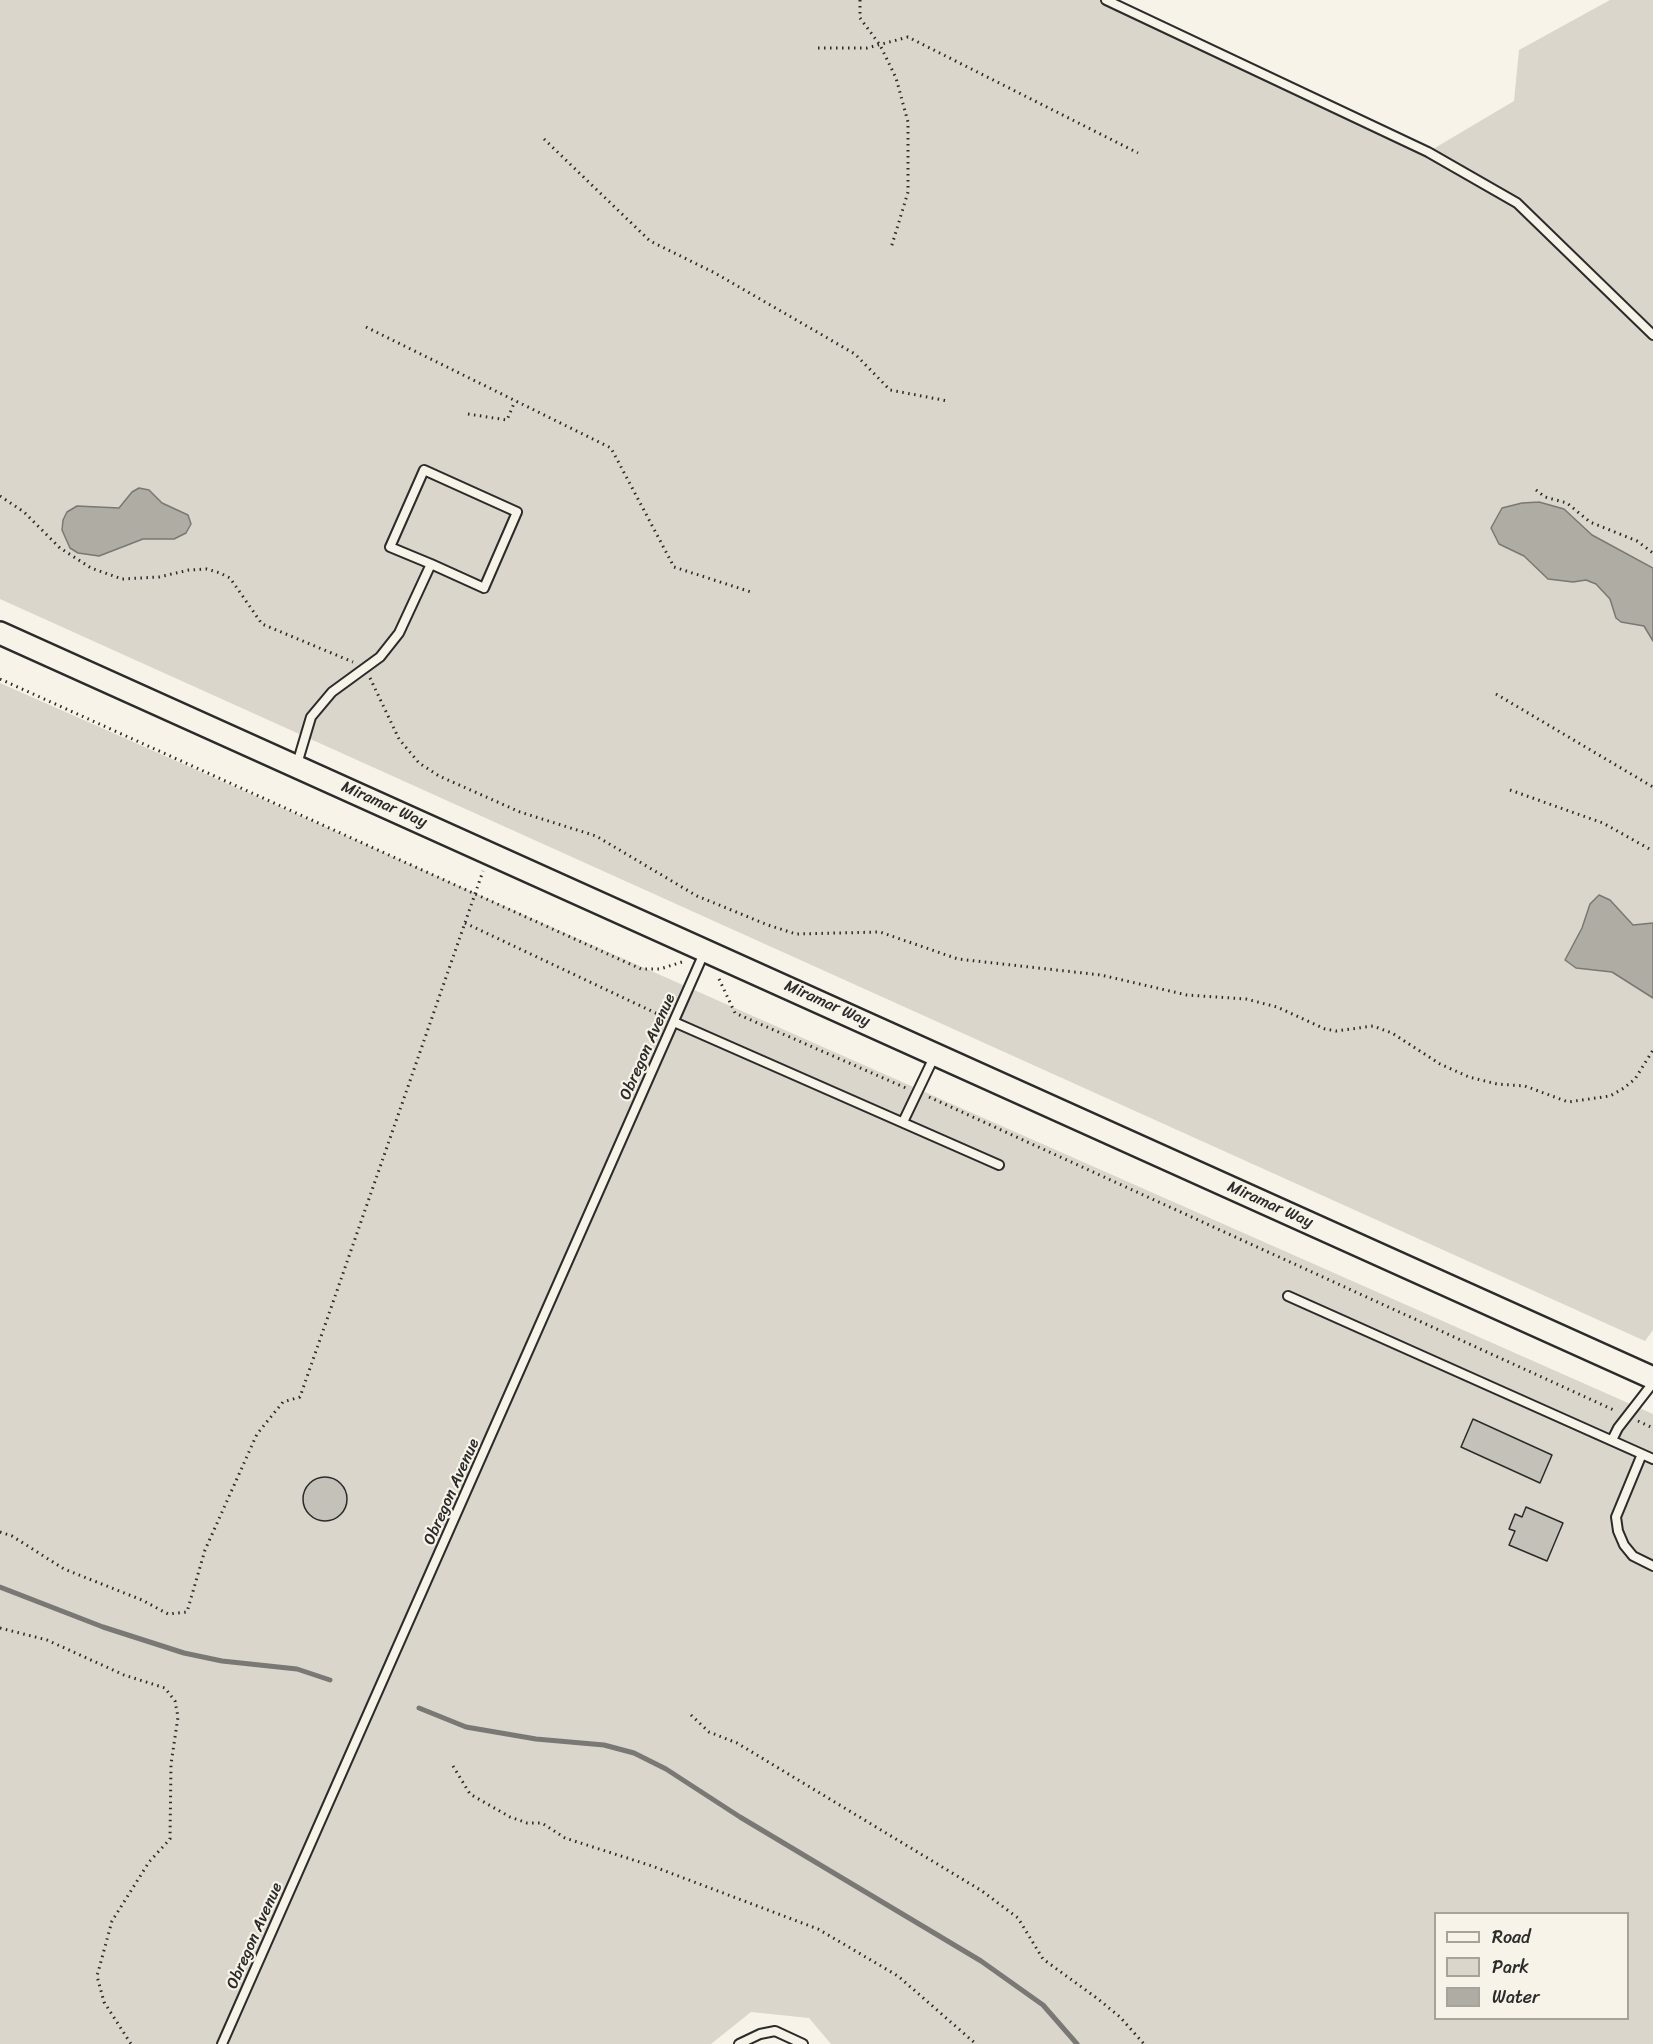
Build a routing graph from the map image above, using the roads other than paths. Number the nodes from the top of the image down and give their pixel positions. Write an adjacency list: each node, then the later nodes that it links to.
1 (1106, 0): 2 (lane)
2 (1653, 334)
3 (431, 564): 3 (lane); 5 (lane)
4 (0, 633): 5 (street, Miramar Way)
5 (296, 766): 6 (street, Miramar Way)
6 (702, 957): 7 (lane, Obregon Avenue); 8 (street, Miramar Way)
7 (674, 1022): 9 (lane); 18 (lane, Obregon Avenue)
8 (935, 1053): 9 (lane); 12 (street, Miramar Way)
9 (903, 1122): 10 (lane)
10 (999, 1165)
11 (1288, 1296): 14 (lane)
12 (1653, 1378)
13 (1653, 1383): 14 (lane)
14 (1612, 1440): 15 (lane)
15 (1642, 1454): 16 (lane); 17 (lane)
16 (1653, 1459)
17 (1653, 1566)
18 (222, 2044)
19 (739, 2044): 20 (lane)
20 (803, 2044)

